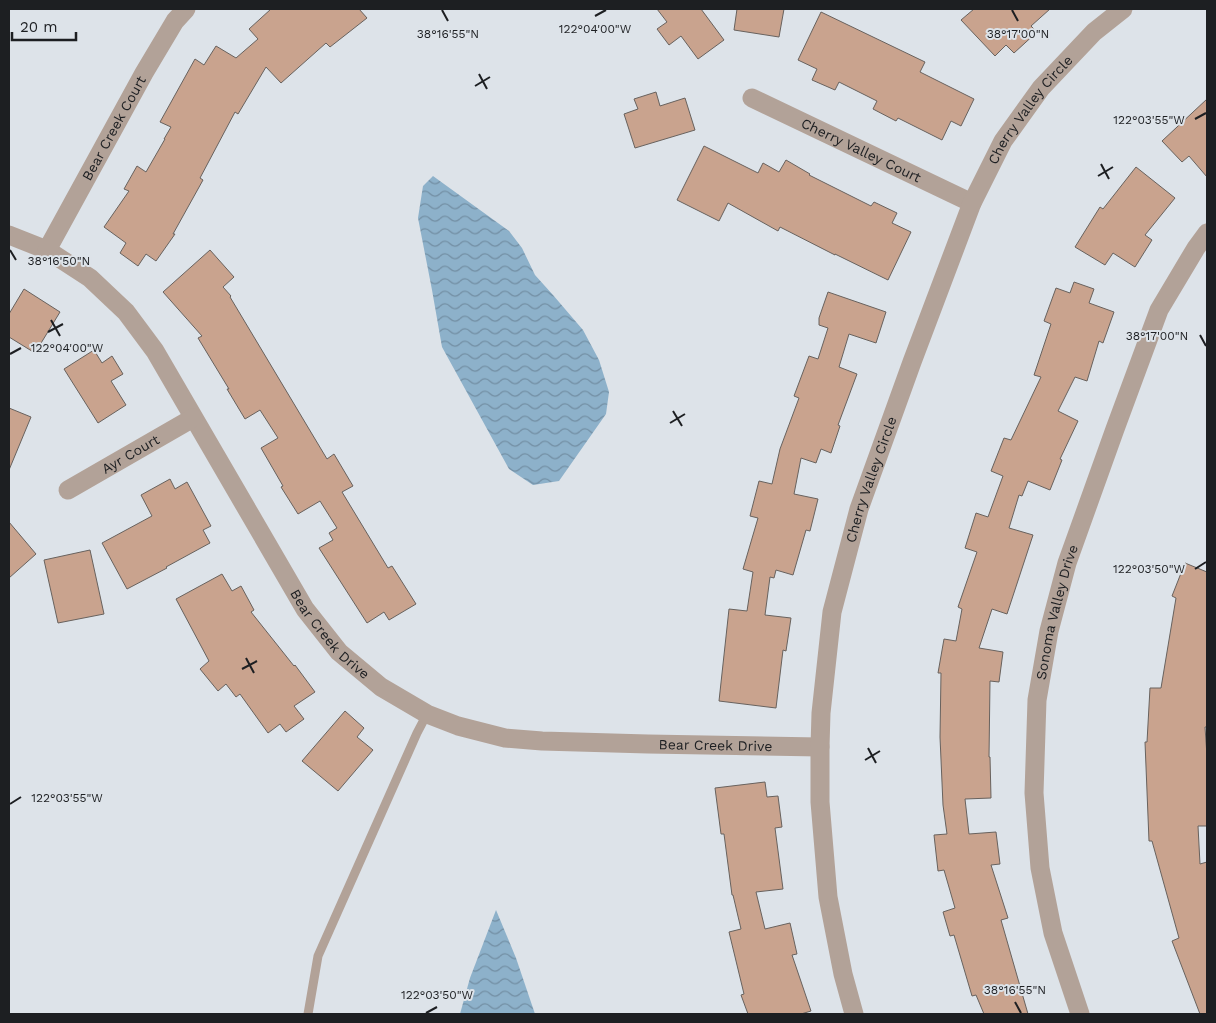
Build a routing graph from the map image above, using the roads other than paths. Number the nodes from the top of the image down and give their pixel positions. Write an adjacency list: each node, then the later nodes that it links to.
1 (186, 9): 7 (street, Bear Creek Court)
2 (1123, 9): 4 (street, Cherry Valley Circle)
3 (752, 98): 4 (street, Cherry Valley Court)
4 (972, 203): 11 (street, Cherry Valley Circle)
5 (1207, 233): 14 (street, Sonoma Valley Drive)
6 (9, 235): 7 (street, Bear Creek Drive)
7 (47, 250): 8 (street, Bear Creek Drive)
8 (193, 418): 9 (street, Ayr Court); 10 (street, Bear Creek Drive)
9 (68, 490)
10 (427, 714): 11 (street, Bear Creek Drive); 12 (lane)
11 (820, 747): 13 (street, Cherry Valley Circle)
12 (308, 1014)
13 (854, 1014)
14 (1080, 1014)

